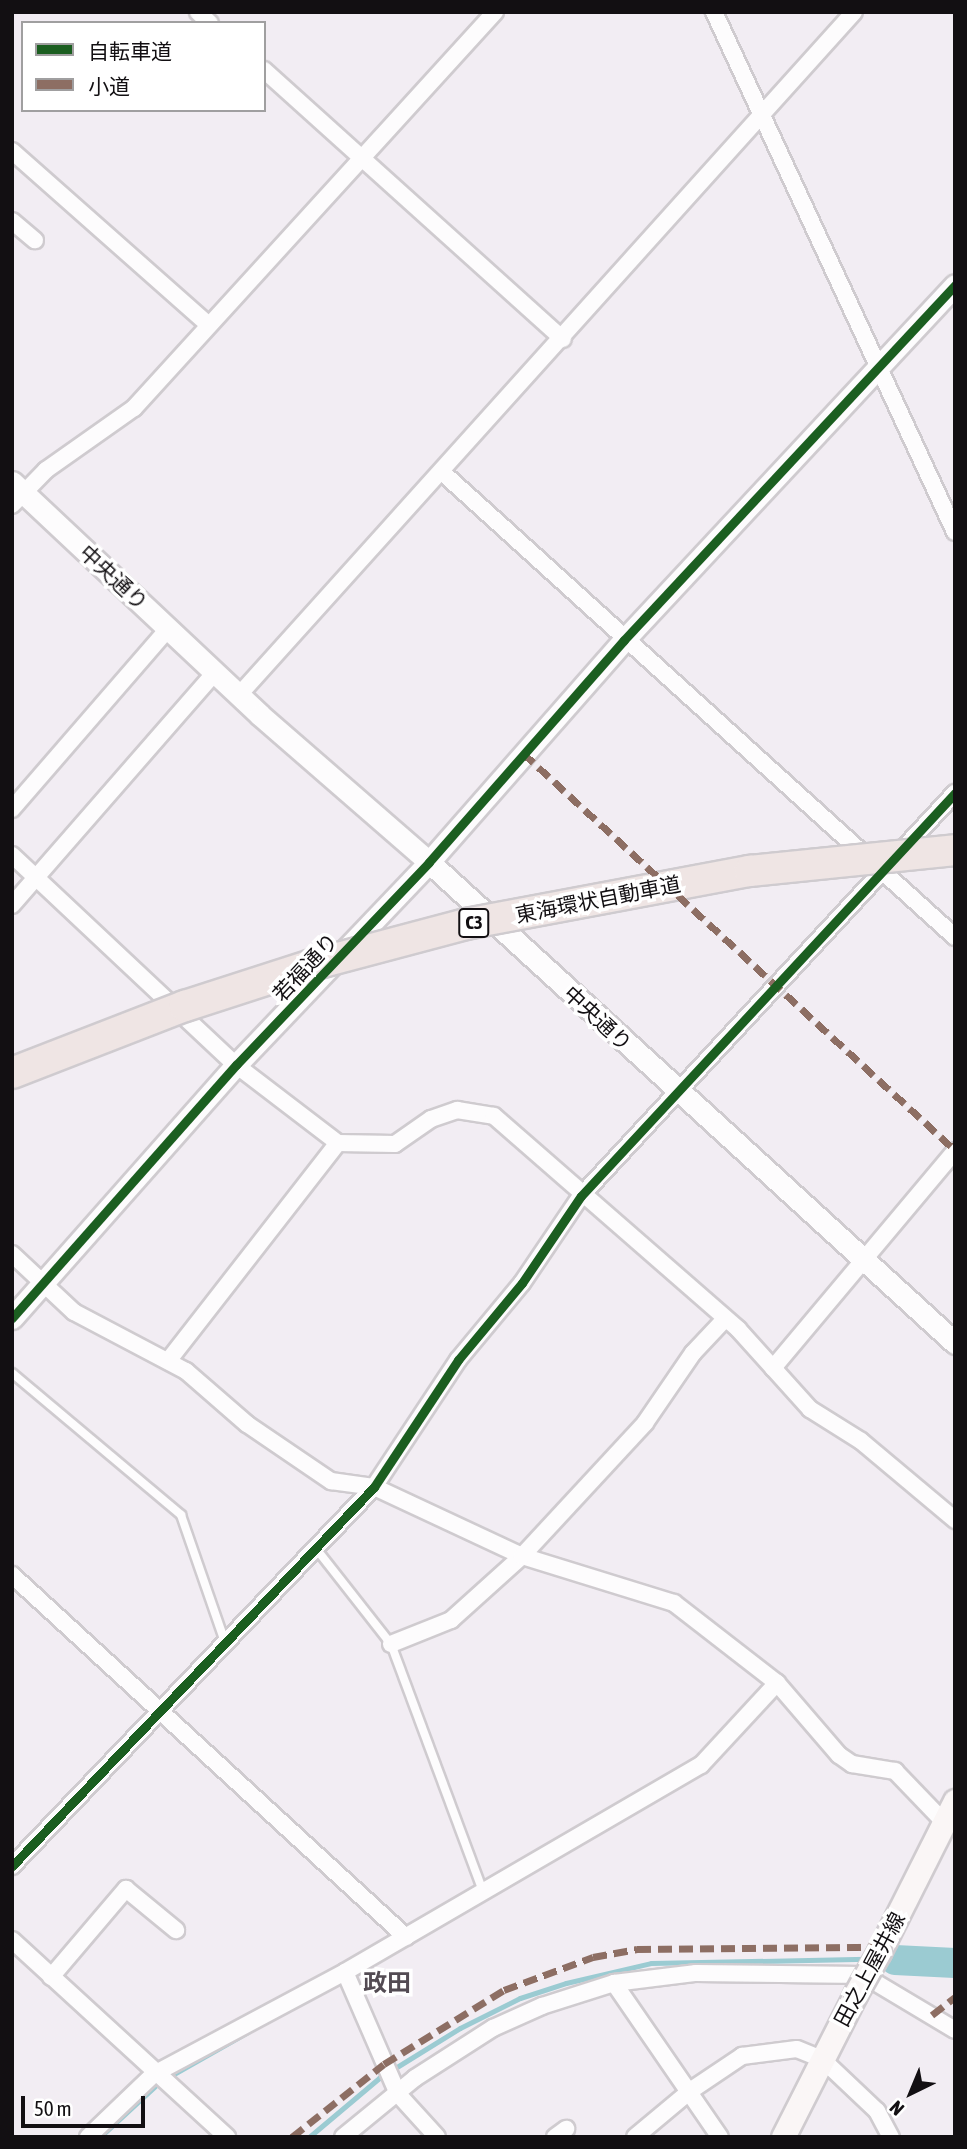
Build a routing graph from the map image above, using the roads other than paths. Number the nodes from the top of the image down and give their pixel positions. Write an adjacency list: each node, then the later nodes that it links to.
1 (495, 12): 7 (street)
2 (714, 12): 5 (street)
3 (854, 12): 5 (street)
4 (266, 72): 7 (street)
5 (761, 114): 12 (street); 13 (street)
6 (12, 151): 11 (street)
7 (366, 158): 11 (street); 12 (street)
8 (12, 220): 9 (street)
9 (35, 240)
10 (951, 296): 13 (street, 若福通り)
11 (209, 325): 15 (street)
12 (563, 339): 14 (street)
13 (876, 365): 16 (street); 18 (street, 若福通り)
14 (442, 472): 18 (street); 20 (street)
15 (16, 493): 17 (street, 中央通り)
16 (955, 532)
17 (169, 628): 19 (street, 中央通り); 22 (street)
18 (624, 640): 25 (street, 若福通り); 26 (street)
19 (215, 672): 20 (street, 中央通り); 27 (street)
20 (239, 695): 25 (street, 中央通り)
21 (955, 793): 26 (street)
22 (12, 808)
23 (955, 849): 31 (highway, 東海環状自動車道 / C3, bridge)
24 (12, 855): 27 (street)
25 (429, 862): 30 (street, 若福通り); 32 (street, 中央通り)
26 (883, 872): 29 (street); 32 (street)
27 (38, 878): 28 (street); 30 (street)
28 (12, 905)
29 (955, 937)
30 (236, 1065): 33 (street); 38 (street, 若福通り)
31 (12, 1073)
32 (677, 1091): 35 (street); 37 (street, 中央通り)
33 (338, 1143): 35 (street); 42 (street)
34 (955, 1151): 37 (street)
35 (581, 1196): 40 (street); 45 (street)
36 (12, 1254): 38 (street)
37 (864, 1260): 41 (street, 中央通り); 43 (street)
38 (43, 1286): 39 (street, 若福通り); 42 (street)
39 (12, 1318)
40 (723, 1321): 43 (street); 48 (street)
41 (955, 1343)
42 (168, 1361): 45 (street)
43 (773, 1368): 46 (street)
44 (12, 1373): 50 (lane)
45 (374, 1487): 47 (street); 48 (street)
46 (955, 1520)
47 (318, 1551): 50 (street); 51 (lane)
48 (522, 1556): 51 (street); 52 (street)
49 (12, 1575): 53 (street)
50 (225, 1643): 53 (street)
51 (391, 1644): 57 (lane)
52 (777, 1683): 55 (street); 57 (street)
53 (158, 1709): 56 (street); 59 (street)
54 (955, 1801): 55 (main road, 田之上屋井線)
55 (944, 1822): 65 (main road, 田之上屋井線, bridge)
56 (12, 1866)
57 (483, 1892): 59 (street)
58 (176, 1930): 62 (street)
59 (406, 1937): 61 (street)
60 (12, 1940): 62 (street)
61 (345, 1972): 66 (street); 68 (street)
62 (51, 1977): 66 (street)
63 (614, 1983): 64 (street); 67 (street); 68 (street)
64 (955, 2030)
65 (822, 2059): 67 (street); 75 (main road, 田之上屋井線); 76 (street)
66 (154, 2074): 69 (street); 70 (street)
67 (690, 2091): 73 (street); 74 (street)
68 (398, 2094): 71 (street); 72 (street)
69 (88, 2137)
70 (227, 2137)
71 (343, 2137)
72 (437, 2137)
73 (635, 2137)
74 (720, 2137)
75 (783, 2137)
76 (891, 2137)

